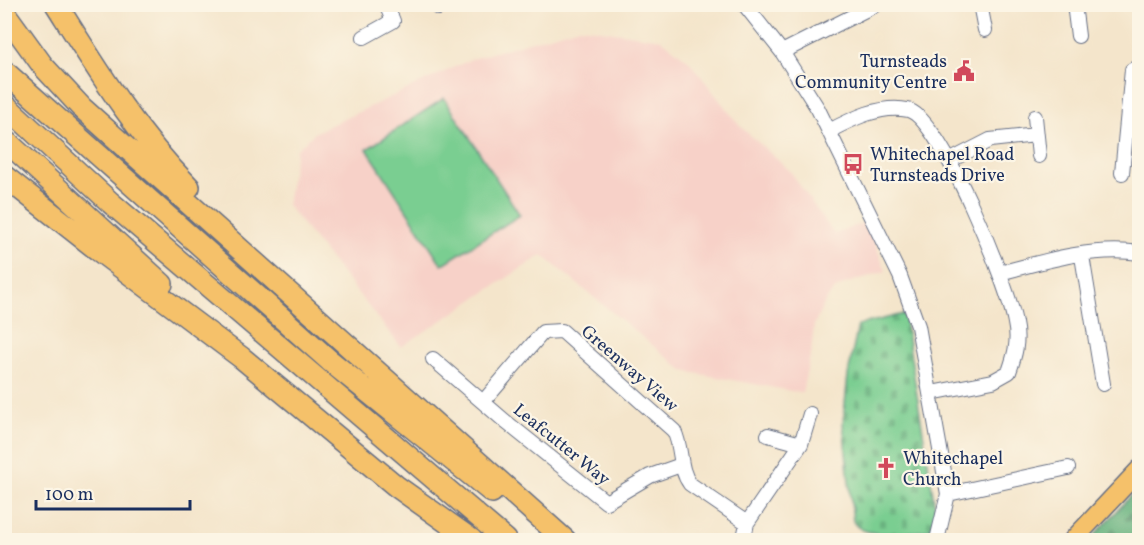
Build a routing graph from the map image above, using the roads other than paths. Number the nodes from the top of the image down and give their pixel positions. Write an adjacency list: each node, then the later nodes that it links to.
1 (56, 4): 26 (highway)
2 (386, 4): 9 (street)
3 (744, 4): 11 (street)
4 (877, 4): 11 (street)
5 (980, 4): 8 (street)
6 (1074, 4): 10 (street)
7 (4, 12): 26 (highway)
8 (986, 30)
9 (364, 36)
10 (1078, 36)
11 (782, 52): 16 (street)
12 (1140, 66): 21 (street)
13 (4, 71): 42 (highway)
14 (4, 104): 41 (highway)
15 (1035, 117): 17 (street)
16 (829, 131): 20 (street); 30 (street)
17 (1036, 135): 19 (street); 20 (street)
18 (4, 139): 27 (highway)
19 (1040, 156)
20 (949, 161): 25 (street)
21 (1122, 173)
22 (4, 176): 27 (highway)
23 (1140, 253): 24 (street)
24 (1082, 256): 25 (street); 29 (street)
25 (1000, 273): 30 (street)
26 (309, 309): 43 (highway)
27 (242, 358): 40 (highway)
28 (433, 358): 31 (street, Leafcutter Way)
29 (1103, 384)
30 (931, 393): 38 (street)
31 (483, 402): 35 (street, Leafcutter Way); 35 (street, Greenway View)
32 (810, 414): 34 (street)
33 (768, 435): 34 (street)
34 (801, 444): 39 (street)
35 (681, 465): 39 (street, Greenway View)
36 (1068, 468): 38 (street)
37 (1140, 469): 46 (main road)
38 (948, 494): 45 (street)
39 (747, 523): 44 (street)
40 (472, 540)
41 (506, 540)
42 (552, 540)
43 (565, 540)
44 (747, 540)
45 (937, 540)
46 (1073, 540)

